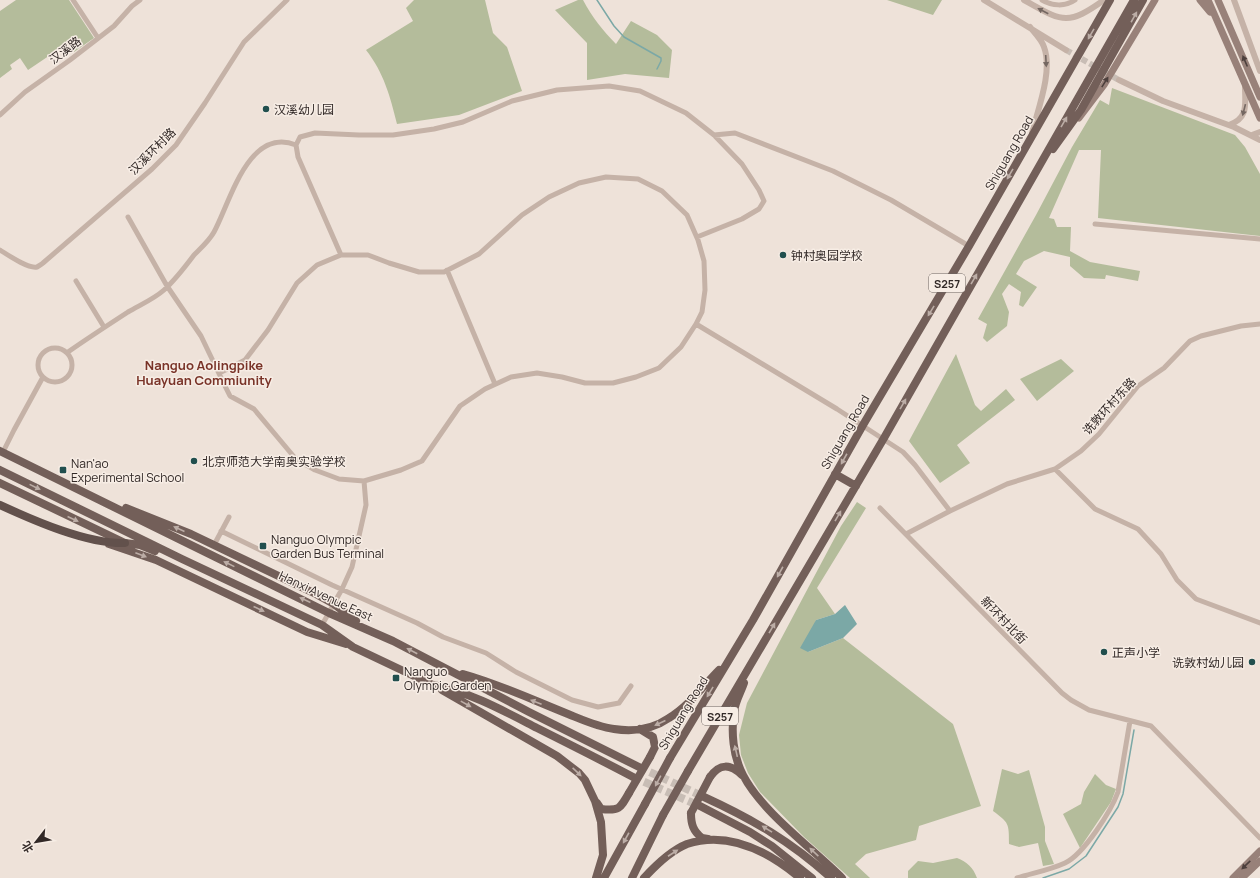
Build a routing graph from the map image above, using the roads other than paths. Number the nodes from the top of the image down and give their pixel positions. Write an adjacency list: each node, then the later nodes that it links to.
1 (73, 0): 19 (street)
2 (140, 0): 19 (street, 汉溪路)
3 (287, 0): 41 (street, 汉溪环村路)
4 (984, 0): 18 (street)
5 (1024, 0): 8 (street, one-way to 5)
6 (1042, 0): 7 (street)
7 (1075, 0)
8 (1104, 0)
9 (1110, 0): 32 (main road, Shiguang Road / S257, one-way to 32)
10 (1134, 0): 35 (main road, S257, one-way to 10)
11 (1143, 0): 30 (main road, one-way to 11)
12 (1155, 0): 30 (main road, one-way to 12)
13 (1200, 0): 17 (main road)
14 (1208, 0): 17 (main road)
15 (1218, 0): 24 (main road, one-way to 15)
16 (1234, 0): 21 (street)
17 (1217, 22): 23 (main road)
18 (1030, 27): 20 (street); 32 (street, one-way to 32)
19 (98, 38): 25 (street, 汉溪路)
20 (1066, 50)
21 (1260, 70)
22 (1119, 80): 27 (street)
23 (1245, 87): 26 (main road); 27 (street, one-way to 27)
24 (1260, 97)
25 (0, 115)
26 (1260, 118)
27 (1229, 125): 31 (street)
28 (1260, 132): 31 (street)
29 (714, 135): 34 (street); 38 (street); 40 (street)
30 (1064, 135): 35 (main road)
31 (1252, 135): 33 (street)
32 (1030, 140): 40 (main road, Shiguang Road / S257, one-way to 40)
33 (1260, 140)
34 (296, 145): 42 (street); 45 (street)
35 (1037, 168): 54 (main road, S257, one-way to 35)
36 (128, 217): 45 (street)
37 (1095, 224): 39 (street)
38 (697, 237): 43 (street); 46 (street)
39 (1260, 239)
40 (969, 246): 53 (main road, Shiguang Road / S257, one-way to 53)
41 (0, 250)
42 (342, 255): 43 (street); 50 (street)
43 (447, 270): 52 (street)
44 (76, 281): 48 (street)
45 (167, 286): 48 (street); 50 (street)
46 (696, 324): 52 (street); 53 (street)
47 (1260, 324): 56 (street, 诜敦环村东路)
48 (104, 327): 49 (street)
49 (68, 352): 51 (street); 51 (street)
50 (219, 373): 59 (street)
51 (43, 377): 55 (street)
52 (495, 384): 59 (street)
53 (863, 425): 54 (street); 58 (main road, Shiguang Road / S257, one-way to 58)
54 (884, 438): 61 (main road, S257); 65 (street)
55 (2, 452): 62 (main road, Hanxi Avenue East)
56 (1055, 469): 65 (street, 诜敦环村东路); 78 (street)
57 (0, 470): 72 (main road, one-way to 72)
58 (836, 474): 61 (main road); 82 (main road, Shiguang Road / S257, one-way to 82)
59 (364, 481): 74 (street)
60 (0, 483): 70 (main road, one-way to 70)
61 (856, 486): 83 (main road, S257, one-way to 61)
62 (94, 497): 71 (main road, one-way to 62); 73 (main road, Hanxi Avenue East, one-way to 62)
63 (0, 505): 69 (highway)
64 (880, 508): 68 (street, 新环村北街)
65 (950, 511): 68 (street, 诜敦环村东路)
66 (229, 517): 67 (street)
67 (221, 531): 71 (street); 74 (street)
68 (906, 534): 87 (street, 新环村北街)
69 (104, 542): 70 (highway); 81 (main road, one-way to 81)
70 (125, 543): 72 (main road)
71 (214, 545): 76 (main road)
72 (210, 572): 75 (main road)
73 (277, 587): 75 (main road); 77 (main road, Hanxi Avenue East, one-way to 73)
74 (342, 589): 76 (street); 86 (street)
75 (270, 600): 79 (main road)
76 (334, 604): 77 (street); 80 (main road)
77 (329, 613): 79 (street); 80 (main road, Hanxi Avenue East)
78 (1260, 623)
79 (322, 625): 81 (main road)
80 (366, 628): 84 (main road, Hanxi Avenue East, one-way to 80)
81 (353, 646): 85 (main road)
82 (730, 659): 88 (main road, one-way to 88); 100 (main road, Shiguang Road / S257, one-way to 100, bridge)
83 (752, 662): 90 (main road, one-way to 83); 101 (main road, S257, bridge)
84 (447, 669): 88 (main road, one-way to 84); 89 (main road, Hanxi Avenue East)
85 (432, 685): 91 (main road); 93 (main road, one-way to 93)
86 (631, 686)
87 (1130, 721): 95 (street, 新环村北街); 107 (street)
88 (640, 729): 93 (main road, bridge)
89 (639, 767)
90 (743, 775): 96 (main road, bridge); 106 (main road, one-way to 90)
91 (633, 777)
92 (704, 797): 105 (main road, one-way to 92)
93 (596, 801): 99 (main road)
94 (700, 806): 104 (main road)
95 (1260, 838)
96 (713, 840): 102 (main road, one-way to 96); 103 (main road)
97 (1260, 851): 108 (main road, one-way to 108)
98 (1260, 861): 109 (main road)
99 (596, 878)
100 (604, 878)
101 (632, 878)
102 (644, 878)
103 (800, 878)
104 (812, 878)
105 (831, 878)
106 (842, 878)
107 (1017, 878)
108 (1232, 878)
109 (1242, 878)

